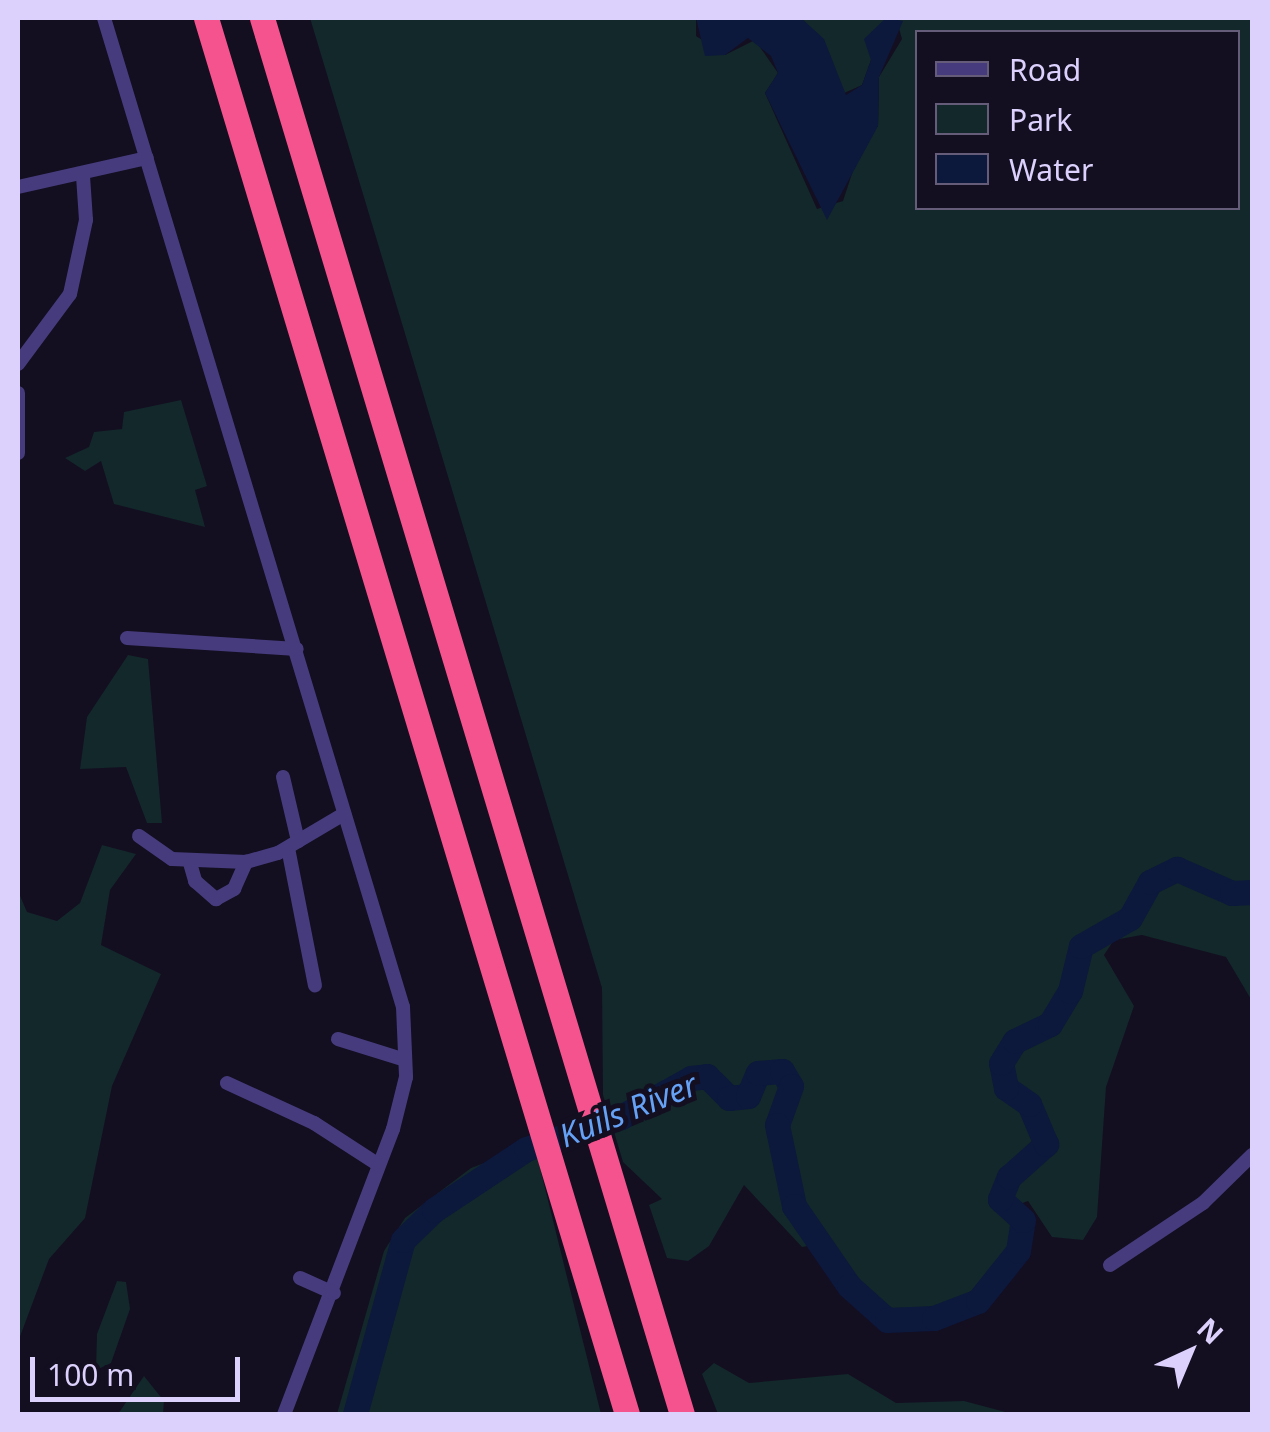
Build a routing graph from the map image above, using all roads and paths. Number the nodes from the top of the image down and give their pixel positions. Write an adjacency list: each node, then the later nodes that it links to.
1 (104, 18): 4 (street)
2 (206, 18): 28 (highway)
3 (262, 18): 29 (highway)
4 (147, 158): 5 (street); 11 (street)
5 (84, 176): 6 (street); 7 (street)
6 (18, 187)
7 (18, 360)
8 (18, 394): 9 (street)
9 (18, 454)
10 (128, 638): 11 (street)
11 (297, 649): 13 (street)
12 (284, 777): 15 (street)
13 (344, 814): 15 (street); 20 (street)
14 (139, 836): 17 (street)
15 (293, 844): 16 (street); 18 (street)
16 (246, 862): 17 (street); 17 (street)
17 (190, 863)
18 (315, 985)
19 (338, 1038): 20 (street)
20 (404, 1060): 23 (street)
21 (227, 1083): 23 (street)
22 (1252, 1155): 24 (street)
23 (379, 1165): 26 (street)
24 (1110, 1264)
25 (300, 1278): 26 (street)
26 (334, 1293): 27 (street)
27 (284, 1414)
28 (626, 1414)
29 (682, 1414)

